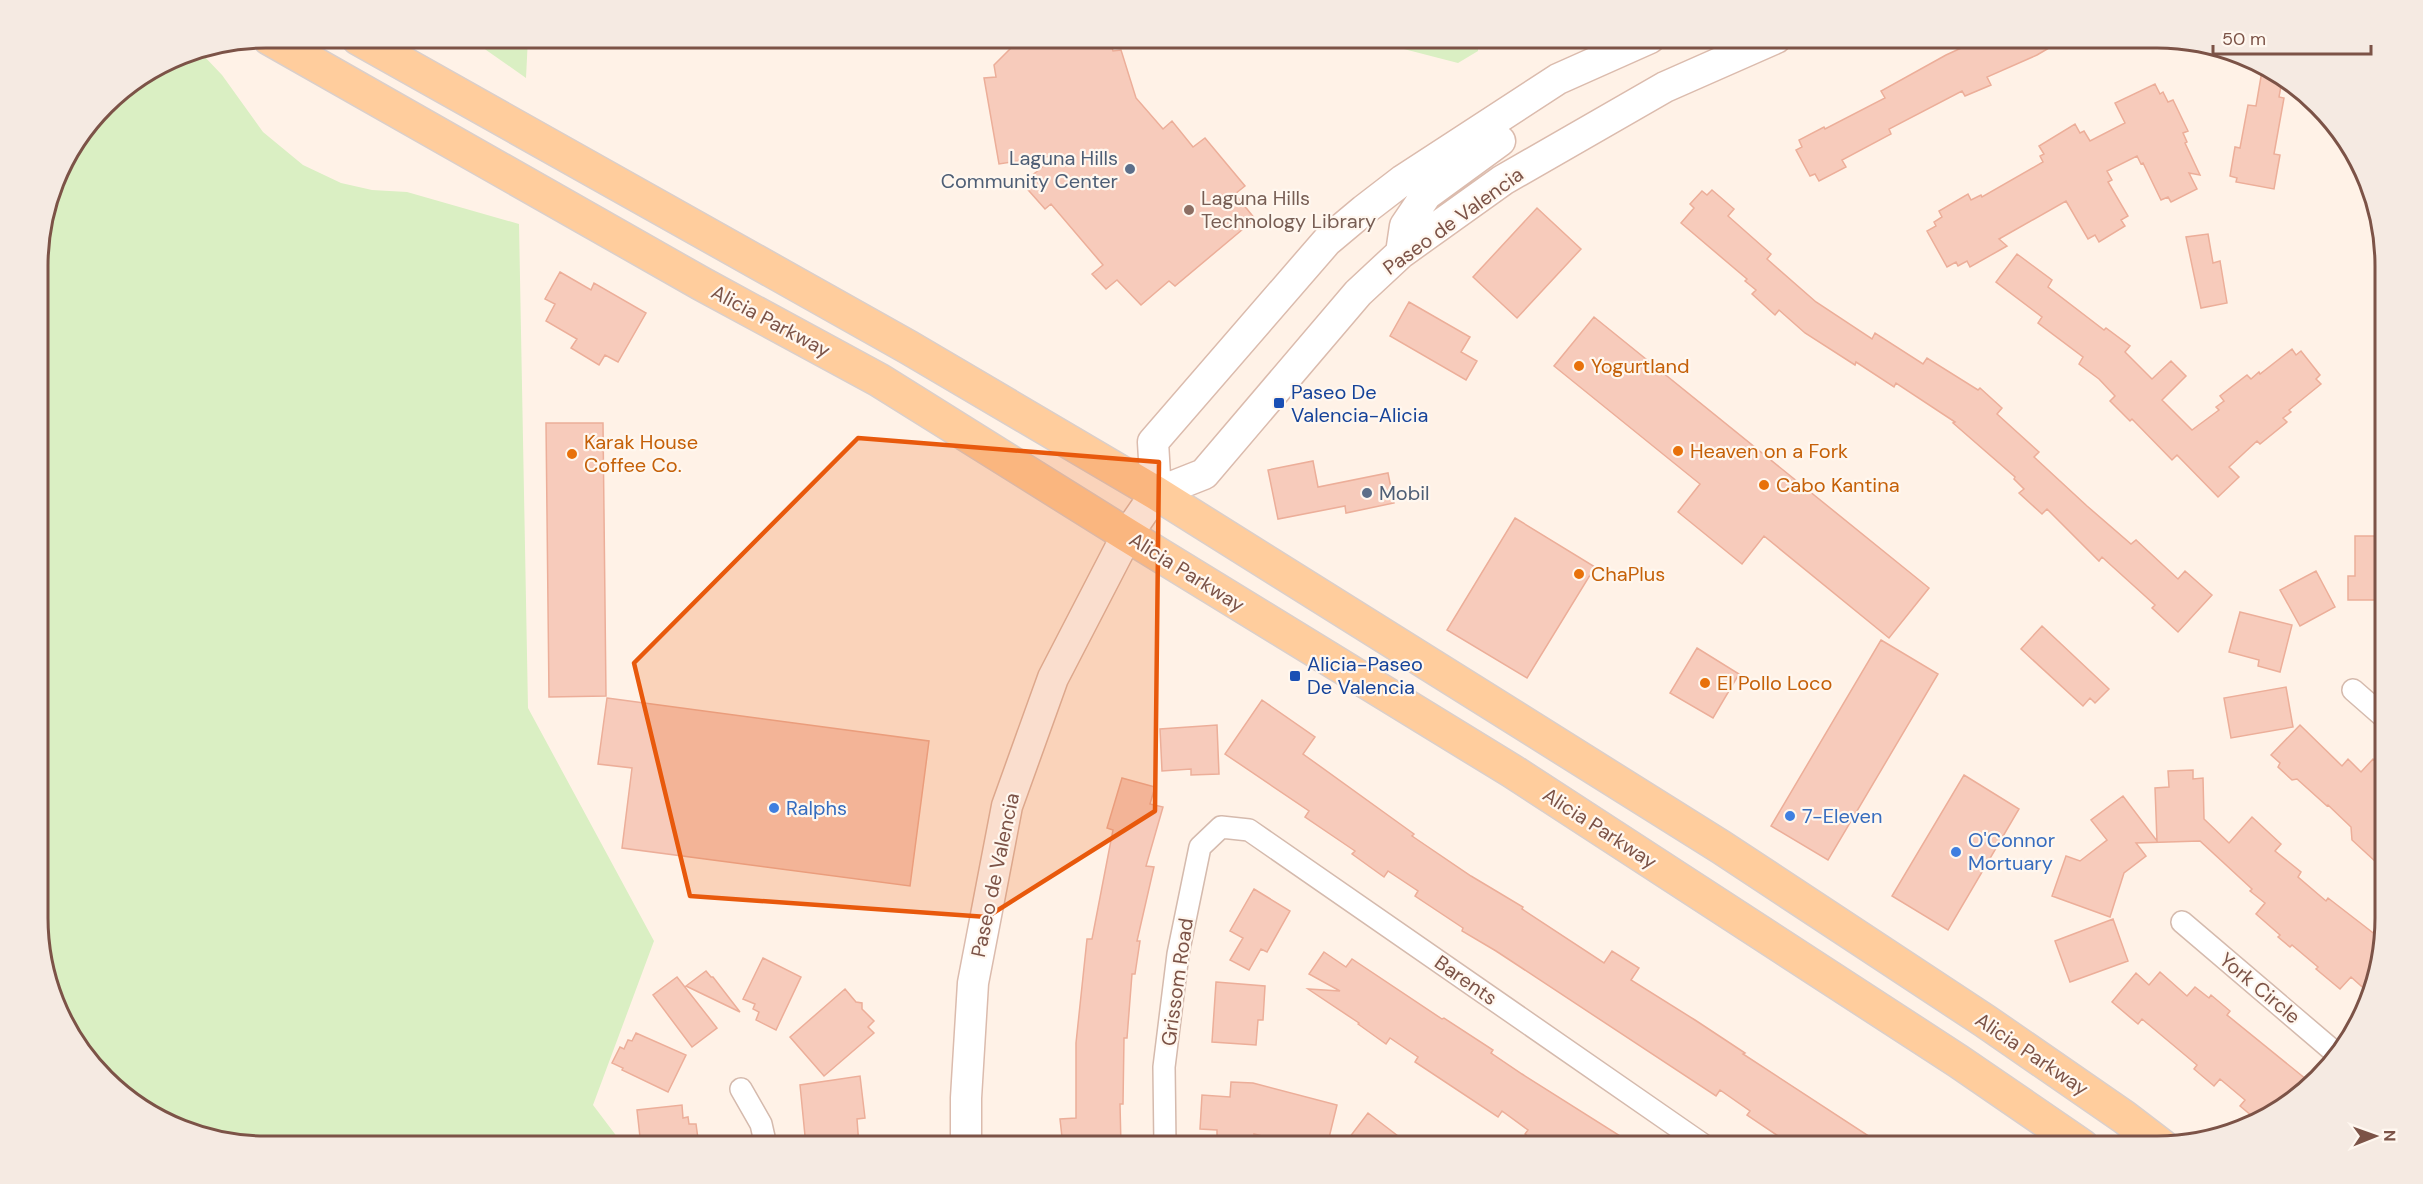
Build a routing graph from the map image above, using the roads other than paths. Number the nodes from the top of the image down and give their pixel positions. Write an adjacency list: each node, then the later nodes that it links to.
1 (287, 48): 8 (main road, Alicia Parkway)
2 (376, 48): 6 (main road, Alicia Parkway)
3 (1628, 48): 5 (main road)
4 (1753, 48): 7 (main road, Paseo de Valencia)
5 (1519, 105): 7 (main road); 9 (main road)
6 (722, 244): 8 (main road); 9 (main road, Alicia Parkway)
7 (1401, 253): 9 (main road, Paseo de Valencia)
8 (702, 284): 10 (main road, Alicia Parkway)
9 (1156, 493): 10 (main road, Paseo de Valencia); 14 (main road, Alicia Parkway)
10 (1127, 535): 15 (main road, Alicia Parkway); 20 (main road, Paseo de Valencia)
11 (2353, 690): 12 (street)
12 (2375, 709)
13 (1221, 827): 21 (street, Grissom Road); 22 (street, Barents)
14 (1721, 848): 15 (main road); 24 (main road, Alicia Parkway)
15 (1692, 887): 23 (main road, Alicia Parkway)
16 (2182, 922): 17 (street, York Circle)
17 (2331, 1049)
18 (741, 1089): 19 (street)
19 (764, 1136)
20 (966, 1136)
21 (1165, 1136)
22 (1691, 1136)
23 (2067, 1136)
24 (2148, 1136)

